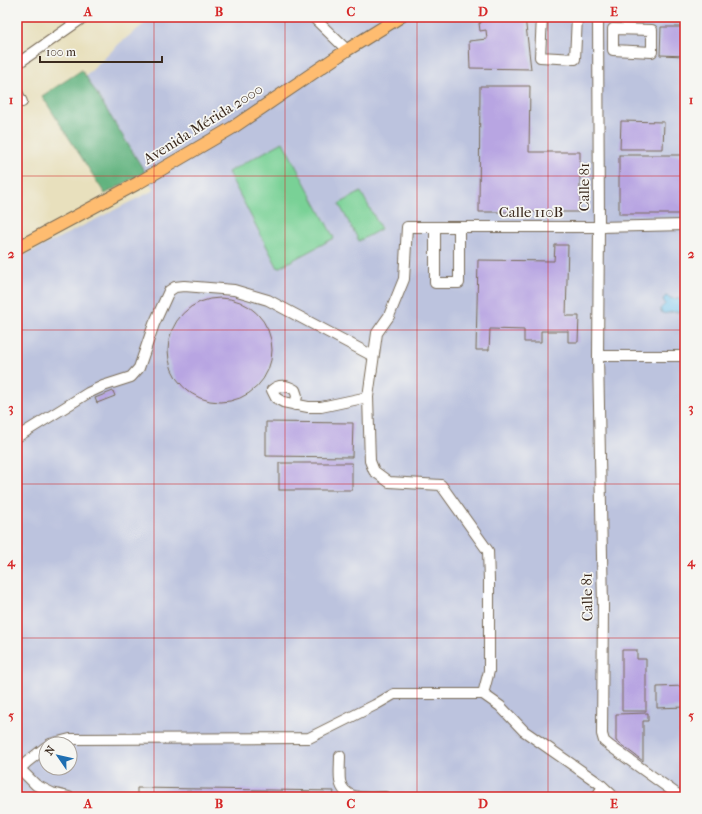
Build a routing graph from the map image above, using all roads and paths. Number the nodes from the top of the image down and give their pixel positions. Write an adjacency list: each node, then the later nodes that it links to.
1 (84, 17): 10 (street)
2 (313, 17): 9 (street)
3 (400, 17): 9 (main road, Avenida Mérida 2000)
4 (542, 17): 5 (street)
5 (577, 17)
6 (598, 17): 7 (street, Calle 81)
7 (598, 37): 8 (street); 14 (street, Calle 81)
8 (613, 37)
9 (347, 50): 15 (main road, Avenida Mérida 2000)
10 (17, 64)
11 (685, 225): 14 (street, Calle 110B)
12 (435, 227): 13 (street, Calle 110B); 13 (street); 16 (street, Calle 110B)
13 (459, 227): 14 (street, Calle 110B)
14 (599, 227): 17 (street, Calle 81)
15 (17, 248)
16 (374, 356): 19 (street); 21 (street)
17 (598, 356): 18 (street); 32 (street, Calle 81)
18 (685, 356)
19 (368, 396): 20 (street); 22 (street)
20 (296, 405)
21 (17, 438)
22 (482, 694): 23 (street); 27 (street)
23 (78, 739)
24 (38, 753): 26 (street)
25 (340, 756): 29 (street)
26 (18, 770): 28 (street)
27 (603, 787): 30 (street); 31 (street)
28 (69, 797)
29 (385, 797)
30 (596, 797)
31 (614, 797)
32 (681, 797)

